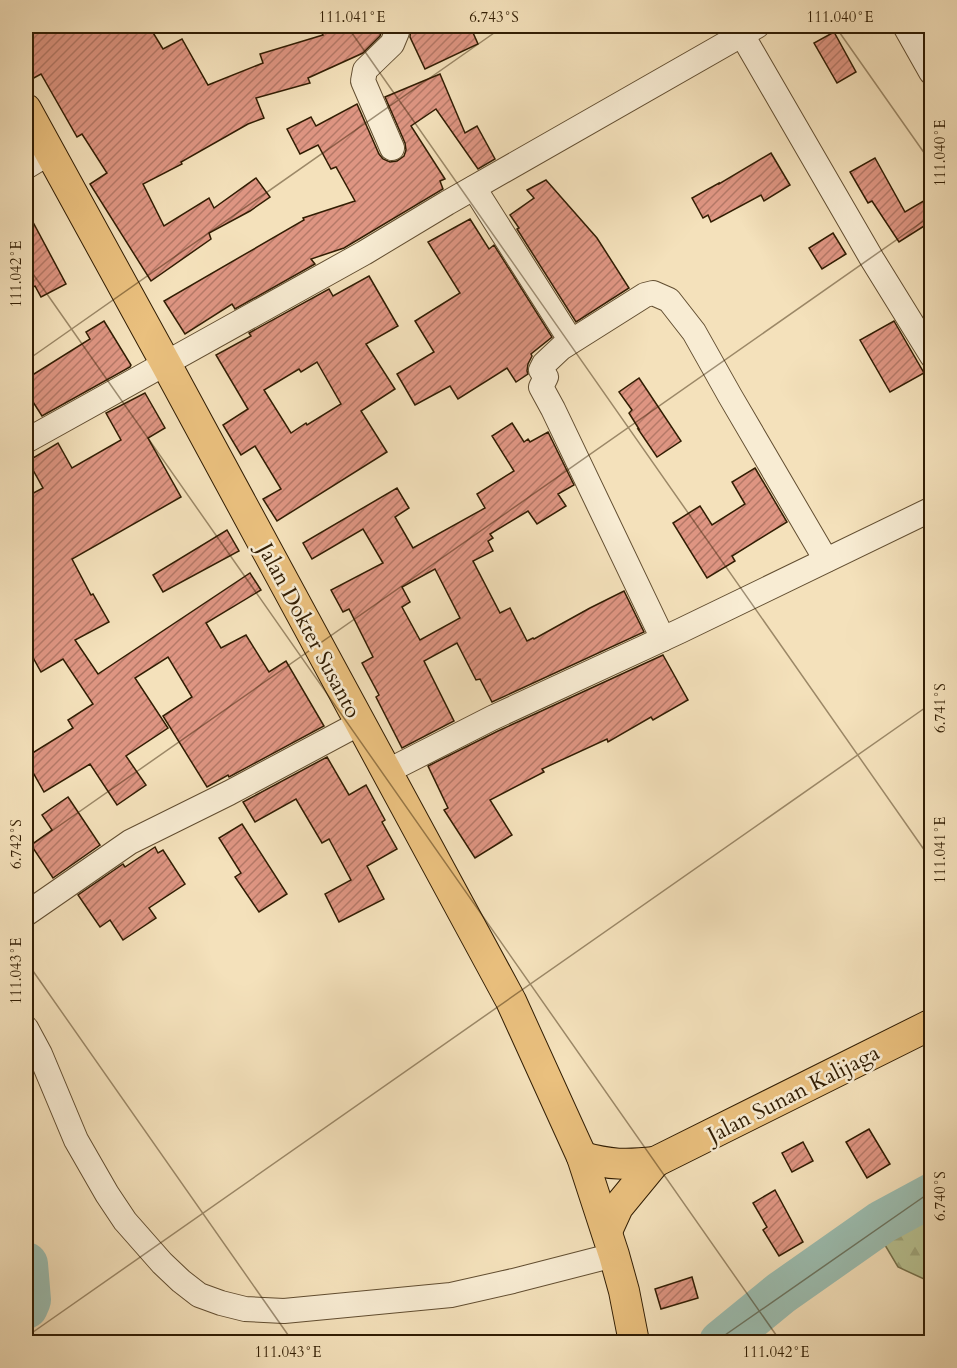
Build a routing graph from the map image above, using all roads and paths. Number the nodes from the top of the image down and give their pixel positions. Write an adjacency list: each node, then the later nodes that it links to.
1 (397, 26): 6 (street)
2 (905, 26): 4 (street)
3 (745, 28): 8 (street); 10 (street)
4 (931, 72)
5 (26, 109): 7 (main road, Jalan Dokter Susanto)
6 (392, 148)
7 (37, 160): 11 (main road, Jalan Dokter Susanto)
8 (474, 188): 9 (street); 11 (street)
9 (571, 341): 14 (street); 15 (street)
10 (932, 356)
11 (166, 364): 12 (street); 16 (main road, Jalan Dokter Susanto)
12 (26, 441)
13 (932, 509): 14 (street)
14 (826, 560): 15 (street)
15 (663, 639): 17 (street)
16 (360, 723): 17 (main road, Jalan Dokter Susanto); 18 (street)
17 (386, 772): 21 (main road, Jalan Dokter Susanto)
18 (26, 914)
19 (932, 1024): 22 (main road, Jalan Sunan Kalijaga)
20 (26, 1028): 23 (street)
21 (582, 1157): 22 (main road, Jalan Sunan Kalijaga); 23 (main road, Jalan Dokter Susanto)
22 (655, 1162): 23 (main road, Jalan Sunan Kalijaga)
23 (610, 1243): 24 (main road, Jalan Dokter Susanto)
24 (634, 1342)

